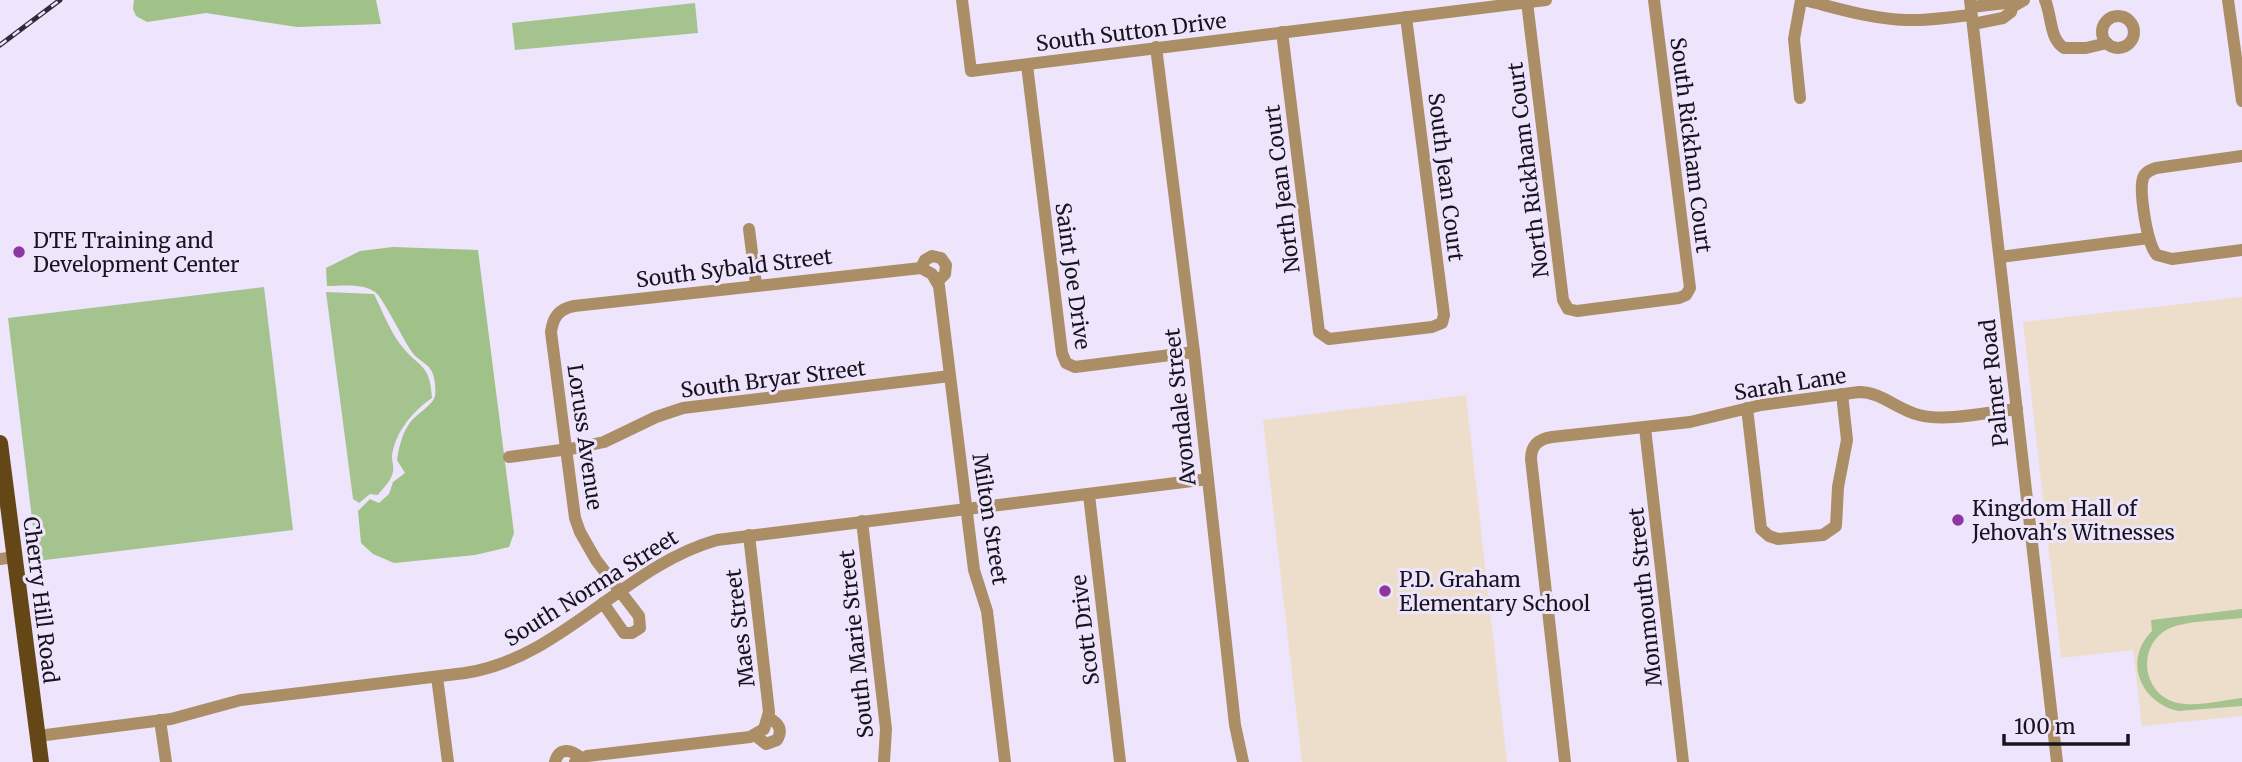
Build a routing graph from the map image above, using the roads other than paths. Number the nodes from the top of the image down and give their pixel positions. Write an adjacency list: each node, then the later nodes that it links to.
1 (962, 0): 14 (street, South Sutton Drive)
2 (1546, 0): 8 (street, South Sutton Drive)
3 (1654, 0): 25 (street, South Rickham Court)
4 (1802, 0): 9 (street); 15 (street)
5 (2024, 0): 9 (street)
6 (2045, 0): 12 (street)
7 (2228, 0): 16 (street)
8 (1527, 2): 10 (street, South Sutton Drive); 25 (street, North Rickham Court)
9 (1971, 11): 21 (street, Palmer Road)
10 (1406, 17): 11 (street, South Sutton Drive); 27 (street, South Jean Court)
11 (1282, 32): 13 (street, South Sutton Drive); 27 (street, North Jean Court)
12 (2107, 43)
13 (1156, 47): 14 (street, South Sutton Drive); 28 (street, Avondale Street)
14 (1027, 65): 28 (street, Saint Joe Drive)
15 (1800, 97)
16 (2242, 101)
17 (2242, 156): 19 (street)
18 (749, 229): 24 (street)
19 (2149, 238): 20 (street); 21 (street)
20 (2242, 250)
21 (2000, 257): 32 (street, Palmer Road)
22 (941, 258): 23 (street, South Sybald Street); 23 (street, Milton Street)
23 (929, 274): 24 (street, South Sybald Street); 29 (street, Milton Street)
24 (756, 284): 26 (street, South Sybald Street)
25 (1591, 308)
26 (555, 317): 35 (street, Loruss Avenue)
27 (1325, 338)
28 (1194, 352): 37 (street, Avondale Street)
29 (950, 376): 35 (street, South Bryar Street); 39 (street, Milton Street)
30 (1842, 394): 31 (street, Sarah Lane); 31 (street); 32 (street, Sarah Lane)
31 (1746, 408): 33 (street, Sarah Lane)
32 (2017, 410): 59 (street, Palmer Road)
33 (1645, 428): 57 (street); 58 (street, Monmouth Street)
34 (0, 443): 42 (main road, Cherry Hill Road)
35 (566, 450): 36 (street, South Bryar Street); 43 (street, Loruss Avenue)
36 (509, 457)
37 (1208, 479): 38 (street, South Norma Street); 56 (street, Avondale Street)
38 (1089, 495): 39 (street, South Norma Street); 55 (street, Scott Drive)
39 (966, 509): 40 (street, South Norma Street); 54 (street, Milton Street)
40 (863, 521): 41 (street, South Norma Street); 53 (street, South Marie Street)
41 (749, 535): 43 (street, South Norma Street); 48 (street, Maes Street)
42 (7, 558): 47 (main road, Cherry Hill Road)
43 (620, 591): 44 (street, South Norma Street); 44 (street, Loruss Avenue)
44 (604, 603): 45 (street, South Norma Street)
45 (438, 677): 46 (street, South Norma Street); 51 (street)
46 (160, 720): 47 (street, South Norma Street); 50 (street)
47 (38, 736): 49 (main road, Cherry Hill Road)
48 (578, 760): 52 (street, Maes Street)
49 (41, 762)
50 (166, 762)
51 (448, 762)
52 (555, 762)
53 (884, 762)
54 (1004, 762)
55 (1119, 762)
56 (1243, 762)
57 (1565, 762)
58 (1683, 762)
59 (2057, 762)

